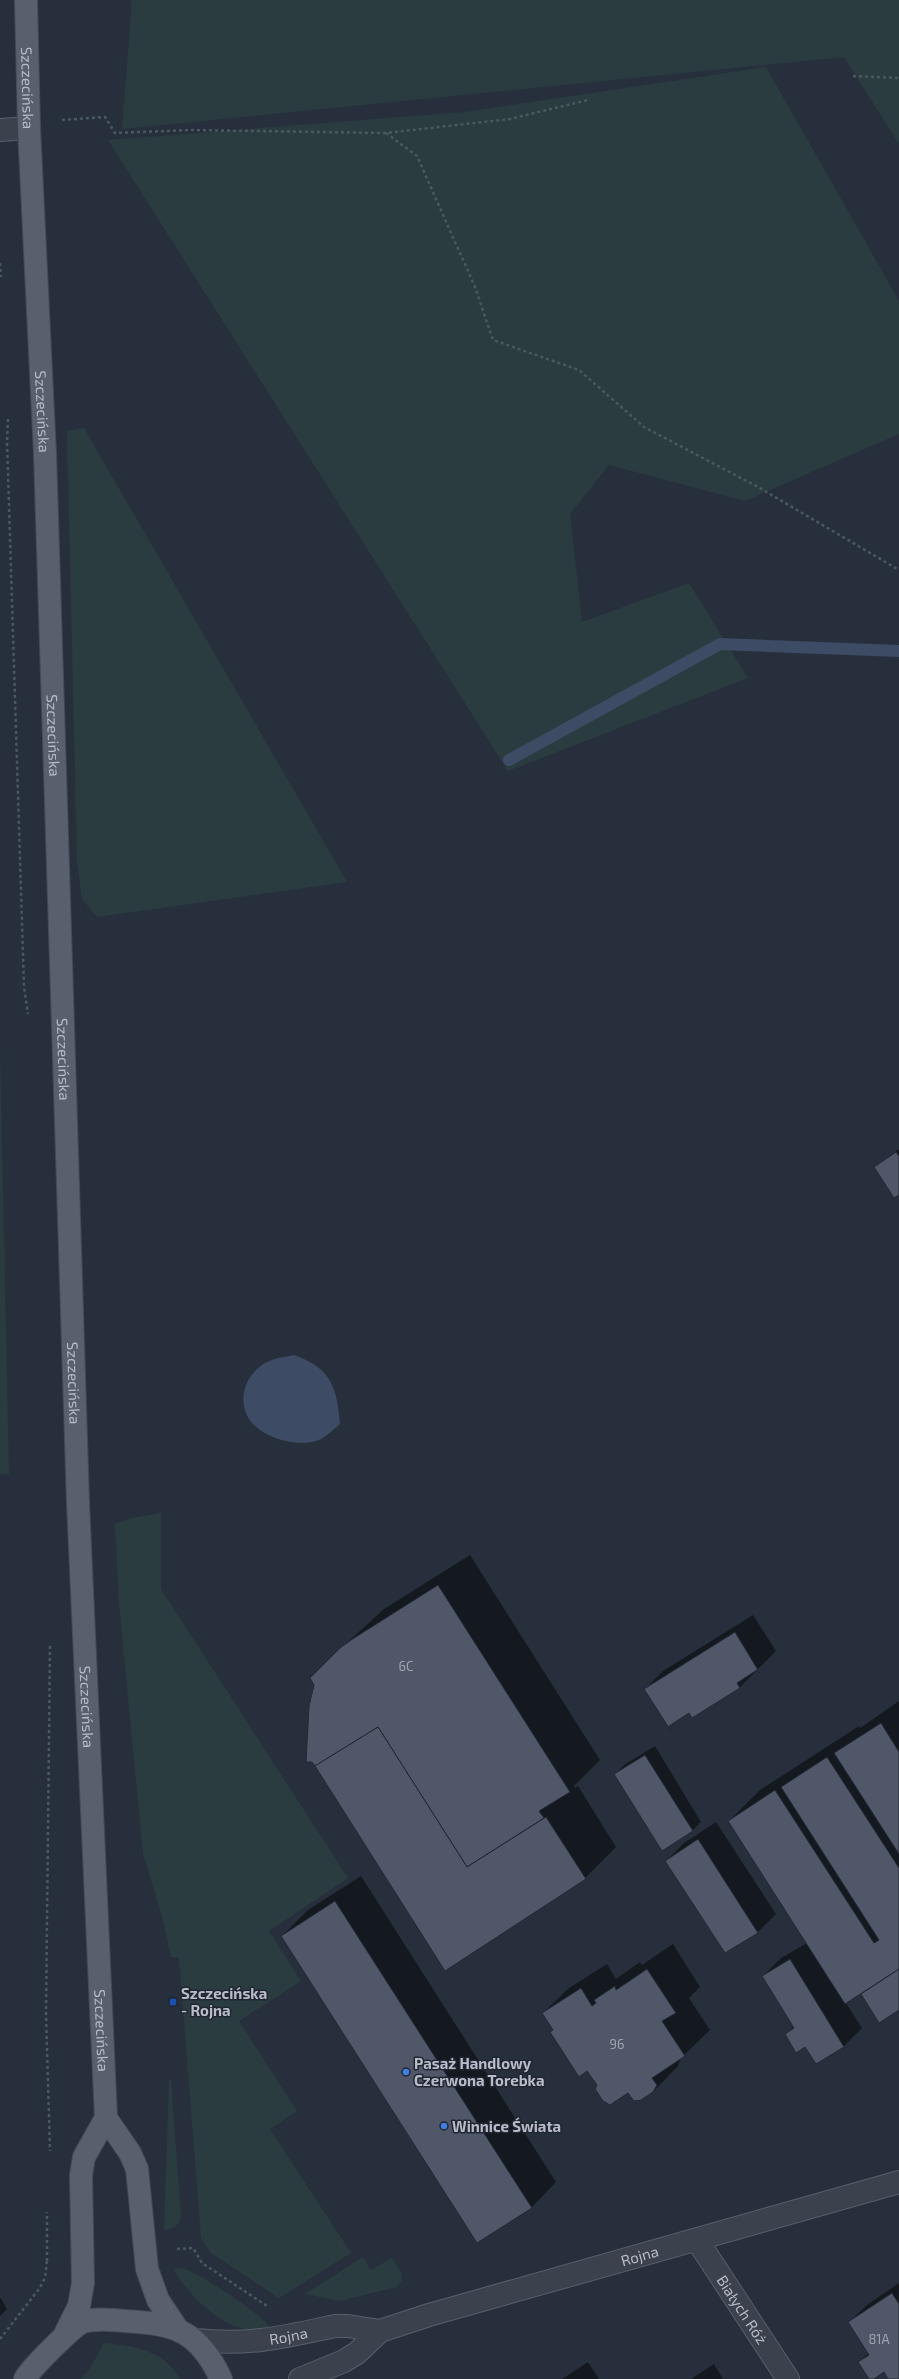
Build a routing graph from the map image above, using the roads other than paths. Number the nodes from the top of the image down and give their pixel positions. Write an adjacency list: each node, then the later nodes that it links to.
1 (26, 0): 2 (main road, Szczecińska)
2 (29, 128): 3 (street); 4 (main road, Szczecińska)
3 (0, 130)
4 (106, 2118): 7 (main road); 9 (main road)
5 (899, 2182): 6 (street, Rojna)
6 (697, 2240): 8 (street, Rojna); 14 (street, Białych Róż)
7 (176, 2327): 9 (main road); 10 (main road)
8 (380, 2331): 10 (street, Rojna); 13 (street, Rojna)
9 (66, 2332): 11 (main road)
10 (196, 2340): 12 (main road)
11 (24, 2379)
12 (221, 2379)
13 (300, 2379)
14 (788, 2379)

